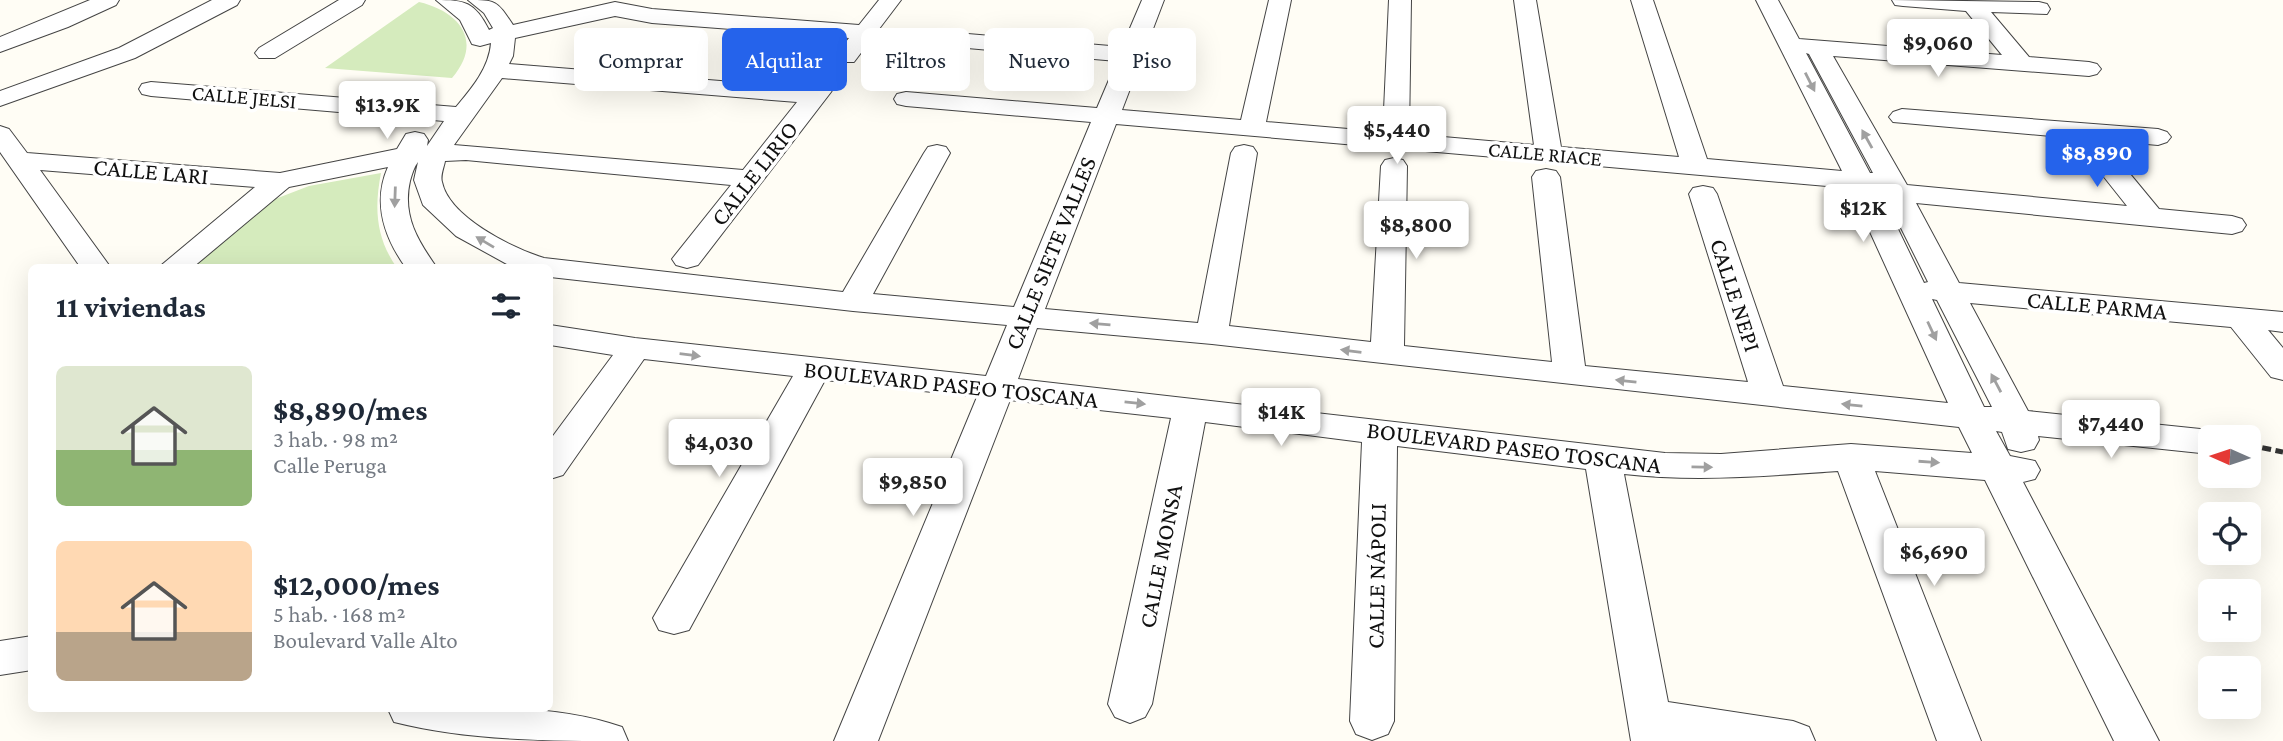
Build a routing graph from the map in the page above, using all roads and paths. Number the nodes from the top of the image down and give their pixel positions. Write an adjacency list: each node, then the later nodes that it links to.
1 (108, 0): 25 (street)
2 (229, 0): 35 (street)
3 (354, 0): 27 (street)
4 (447, 0): 21 (street)
5 (479, 0): 21 (street)
6 (592, 0): 21 (street)
7 (890, 0): 19 (street)
8 (1280, 0): 43 (street)
9 (1400, 0): 46 (street)
10 (1525, 0): 48 (street)
11 (1642, 0): 51 (street, CALLE NEPI)
12 (1767, 0): 26 (street)
13 (1789, 0): 26 (street)
14 (1903, 0): 17 (street)
15 (1144, 1): 20 (street, CALLE SIETE VALLES)
16 (611, 4): 21 (street); 22 (street)
17 (1973, 5): 18 (street); 30 (street)
18 (2039, 9)
19 (868, 28)
20 (1137, 28)
21 (491, 30): 32 (street); 37 (street)
22 (861, 32)
23 (861, 37): 29 (street)
24 (970, 41): 28 (street)
25 (0, 45)
26 (1803, 46): 30 (street); 52 (street)
27 (267, 53)
28 (1108, 53)
29 (847, 56)
30 (2022, 64): 31 (street)
31 (2089, 69)
32 (496, 70): 37 (street); 49 (street, CALLE LIRIO)
33 (151, 89): 37 (street, CALLE JELSI)
34 (1115, 91): 38 (street, CALLE SIETE VALLES)
35 (0, 99)
36 (906, 99): 38 (street, CALLE RIACE)
37 (450, 114): 45 (street)
38 (1105, 117): 43 (street, CALLE RIACE); 64 (street, CALLE SIETE VALLES)
39 (1902, 117): 40 (street)
40 (2081, 131): 42 (street); 53 (street)
41 (0, 134): 47 (street)
42 (2158, 137)
43 (1247, 142): 46 (street, CALLE RIACE); 67 (street)
44 (937, 153): 63 (street)
45 (419, 154): 49 (street); 50 (street); 58 (street, one-way to 58); 59 (street, one-way to 45)
46 (1395, 154): 48 (street, CALLE RIACE); 70 (street)
47 (21, 161): 50 (street, CALLE LARI); 56 (street)
48 (1547, 166): 51 (street, CALLE RIACE); 73 (street)
49 (750, 179): 55 (street, CALLE LIRIO)
50 (280, 181): 57 (street)
51 (1700, 181): 52 (street, CALLE RIACE); 75 (street, CALLE NEPI)
52 (1879, 187): 53 (street, CALLE RIACE); 61 (street); 62 (street)
53 (2151, 218): 54 (street, CALLE RIACE)
54 (2232, 225)
55 (687, 259)
56 (93, 264)
57 (178, 264)
58 (419, 264)
59 (533, 264)
60 (553, 269): 63 (street)
61 (1912, 288): 62 (street, CALLE PARMA); 77 (street, one-way to 77)
62 (1947, 291): 65 (street, CALLE PARMA); 78 (street, one-way to 62)
63 (853, 302): 64 (street)
64 (1025, 317): 67 (street, one-way to 64); 74 (street, CALLE SIETE VALLES)
65 (2241, 318): 66 (street, CALLE PARMA); 72 (street)
66 (2283, 322)
67 (1212, 334): 70 (street, one-way to 67)
68 (553, 335): 69 (street, BOULEVARD PASEO TOSCANA)
69 (635, 348): 71 (street, BOULEVARD PASEO TOSCANA, one-way to 71); 85 (street)
70 (1387, 355): 73 (street)
71 (814, 369): 74 (street, BOULEVARD PASEO TOSCANA); 87 (street)
72 (2283, 369)
73 (1570, 375): 75 (street, one-way to 73)
74 (996, 388): 76 (street, BOULEVARD PASEO TOSCANA, one-way to 76); 95 (street, CALLE SIETE VALLES)
75 (1769, 396): 77 (street, one-way to 75)
76 (1189, 409): 79 (street, BOULEVARD PASEO TOSCANA); 90 (street, CALLE MONSA)
77 (1972, 418): 78 (street); 86 (street)
78 (2017, 423): 80 (street); 86 (street)
79 (1380, 431): 84 (street, BOULEVARD PASEO TOSCANA); 92 (street, CALLE NÁPOLI)
80 (2198, 441)
81 (2261, 447): 82 (path)
82 (2283, 452)
83 (1851, 457): 84 (street, BOULEVARD PASEO TOSCANA, one-way to 83); 86 (street, BOULEVARD PASEO TOSCANA, one-way to 86); 97 (street)
84 (1603, 460): 93 (street)
85 (553, 462)
86 (2010, 475): 98 (street)
87 (674, 618)
88 (28, 654): 89 (street)
89 (0, 658)
90 (1130, 704)
91 (428, 712): 94 (street)
92 (1372, 721)
93 (1651, 730): 96 (street)
94 (606, 741)
95 (856, 741)
96 (1793, 741)
97 (1959, 741)
98 (2137, 741)

